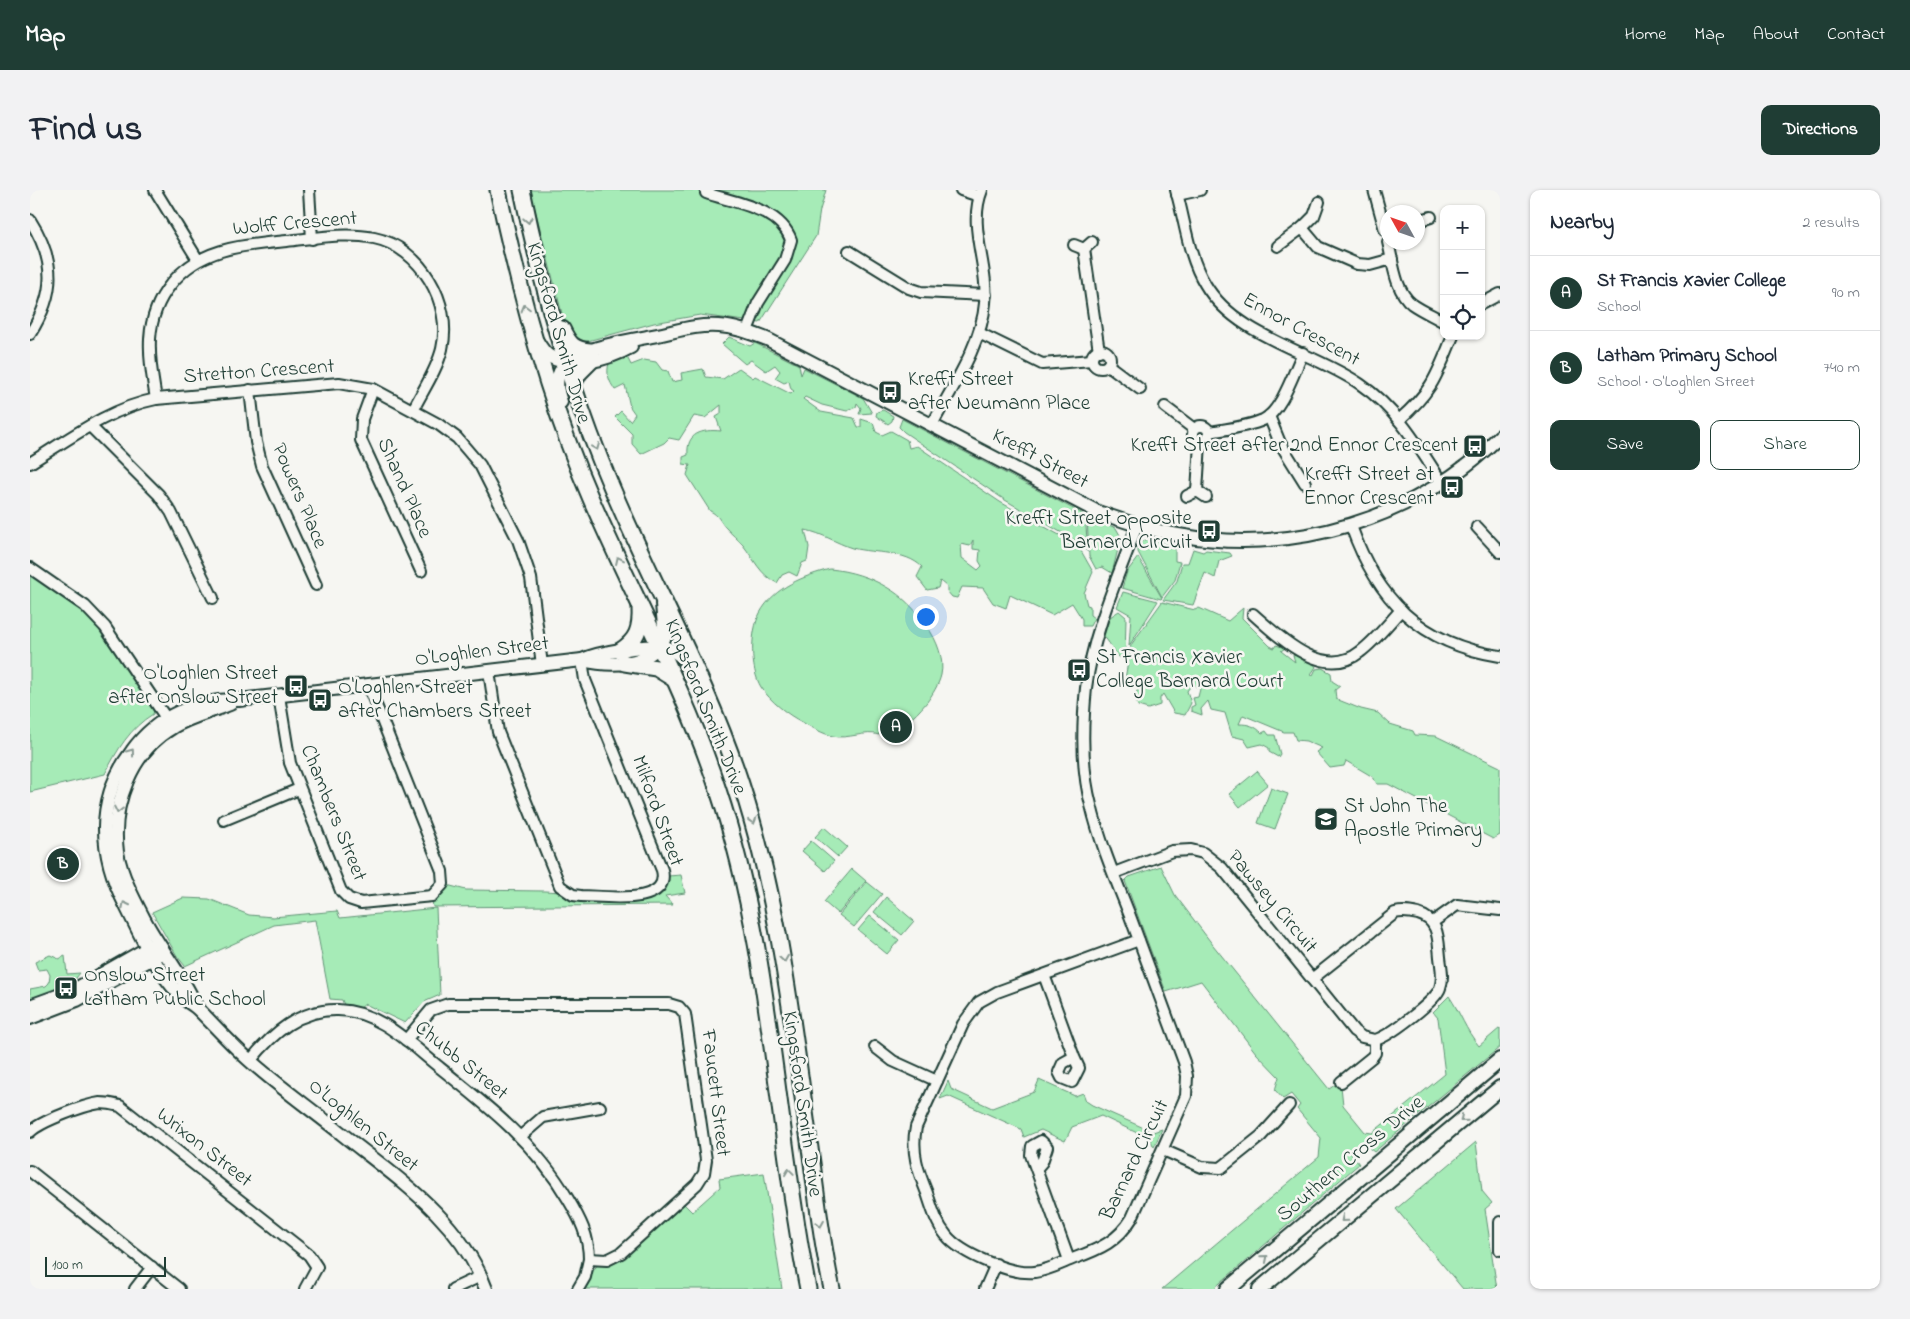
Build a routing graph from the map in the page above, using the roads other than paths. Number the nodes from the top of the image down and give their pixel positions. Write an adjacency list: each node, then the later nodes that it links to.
1 (155, 190): 23 (street)
2 (308, 190): 17 (street)
3 (498, 190): 32 (main road, Kingsford Smith Drive, one-way to 3)
4 (522, 190): 24 (main road, Kingsford Smith Drive, one-way to 24)
5 (961, 190): 9 (street)
6 (1200, 190): 10 (street)
7 (1374, 190): 12 (street)
8 (706, 193): 29 (street)
9 (980, 193): 26 (street)
10 (1177, 193): 35 (street, Ennor Crescent)
11 (1319, 202): 16 (street)
12 (1380, 210)
13 (1431, 218): 14 (street)
14 (1425, 219)
15 (30, 220): 31 (street)
16 (1302, 228): 19 (street); 22 (street)
17 (312, 239): 23 (street, Wolff Crescent); 46 (street, Wolff Crescent)
18 (1092, 242): 34 (street)
19 (1278, 246)
20 (1390, 250): 22 (street)
21 (849, 252): 26 (street)
22 (1392, 259): 28 (street)
23 (198, 260): 44 (street, Wolff Crescent)
24 (546, 294): 36 (main road); 38 (main road, Kingsford Smith Drive)
25 (1500, 294): 27 (street)
26 (986, 295): 30 (street)
27 (1485, 302)
28 (1440, 320)
29 (747, 331): 36 (street, Krefft Street); 50 (street, Krefft Street)
30 (979, 333): 37 (street); 50 (street)
31 (30, 334)
32 (533, 335): 38 (street); 49 (main road, Kingsford Smith Drive)
33 (1451, 340): 48 (street)
34 (1100, 351): 37 (street); 39 (street)
35 (1303, 353): 47 (street); 48 (street, Ennor Crescent)
36 (591, 356): 38 (street, Krefft Street); 40 (main road)
37 (1092, 360): 39 (street)
38 (567, 363): 40 (main road, Kingsford Smith Drive); 49 (street)
39 (1108, 365): 42 (street)
40 (573, 385): 70 (main road, Kingsford Smith Drive, one-way to 70)
41 (373, 389): 43 (street, Stretton Crescent); 46 (street, Stretton Crescent); 67 (street, Shand Place)
42 (1140, 389)
43 (250, 390): 44 (street, Stretton Crescent); 68 (street, Powers Place)
44 (156, 399): 51 (street, Stretton Crescent)
45 (1165, 407): 52 (street)
46 (413, 410): 78 (street, Stretton Crescent)
47 (1269, 416): 53 (street); 57 (street)
48 (1399, 420): 58 (street, Ennor Crescent)
49 (561, 422): 71 (main road, Kingsford Smith Drive, one-way to 49)
50 (932, 425): 62 (street, Krefft Street)
51 (90, 426): 56 (street, Stretton Crescent); 69 (street)
52 (1194, 429): 53 (street); 55 (street)
53 (1210, 432): 55 (street)
54 (1500, 436): 58 (street, Krefft Street)
55 (1200, 443): 59 (street)
56 (31, 462)
57 (1304, 483)
58 (1442, 483): 63 (street, Krefft Street)
59 (1197, 491): 60 (street); 61 (street)
60 (1187, 496)
61 (1206, 497)
62 (1137, 526): 63 (street, Krefft Street); 87 (street, Barnard Circuit)
63 (1350, 526): 72 (street)
64 (1477, 527): 65 (street)
65 (1500, 552)
66 (30, 568): 84 (street)
67 (421, 571)
68 (316, 585)
69 (213, 598)
70 (662, 598): 74 (street); 79 (main road, Kingsford Smith Drive)
71 (640, 604): 74 (main road, Kingsford Smith Drive); 76 (main road)
72 (1401, 610): 73 (street); 75 (street)
73 (1253, 614)
74 (660, 647): 76 (street, O'Loghlen Street); 79 (street); 81 (main road, Kingsford Smith Drive)
75 (1500, 656)
76 (623, 657): 77 (street, O'Loghlen Street); 81 (main road)
77 (582, 660): 78 (street, O'Loghlen Street); 80 (street, Milford Street)
78 (542, 665): 80 (street, O'Loghlen Street)
79 (694, 668): 126 (main road, Kingsford Smith Drive, one-way to 126)
80 (489, 671): 82 (street, O'Loghlen Street)
81 (675, 680): 125 (main road, Kingsford Smith Drive, one-way to 81)
82 (368, 685): 83 (street, O'Loghlen Street); 85 (street, Chambers Street)
83 (279, 696): 84 (street, O'Loghlen Street); 85 (street, Chambers Street)
84 (170, 723): 91 (street, O'Loghlen Street)
85 (299, 789): 86 (street)
86 (224, 820)
87 (1114, 873): 90 (street, Barnard Circuit); 93 (street, Pawsey Circuit)
88 (1500, 910): 89 (street)
89 (1433, 922): 93 (street, Pawsey Circuit); 97 (street)
90 (1139, 940): 92 (street, Barnard Circuit); 109 (street, Barnard Circuit)
91 (155, 950): 94 (street); 95 (street); 101 (street, O'Loghlen Street)
92 (1044, 975): 99 (street); 102 (street, Barnard Circuit)
93 (1312, 979): 97 (street, Pawsey Circuit)
94 (30, 1006)
95 (30, 1018)
96 (406, 1040): 101 (street, Chubb Street); 108 (street, Chubb Street); 114 (street, Faucett Street)
97 (1375, 1040): 103 (street)
98 (875, 1047): 102 (street)
99 (1074, 1057)
100 (1500, 1060): 128 (main road, Southern Cross Drive, one-way to 100)
101 (250, 1061): 118 (street, O'Loghlen Street)
102 (937, 1081): 116 (street, Barnard Circuit)
103 (1342, 1082)
104 (1500, 1088): 129 (main road, Southern Cross Drive, one-way to 129)
105 (1289, 1105): 109 (street)
106 (600, 1107): 108 (street)
107 (30, 1132): 121 (street, Wrixon Street)
108 (521, 1136): 114 (street, Chubb Street)
109 (1163, 1150): 115 (street, Barnard Circuit)
110 (1036, 1169): 115 (street)
111 (30, 1171): 117 (street)
112 (1500, 1222): 113 (street)
113 (1500, 1250)
114 (589, 1259): 124 (street)
115 (1069, 1260): 116 (street, Barnard Circuit)
116 (996, 1264): 127 (street)
117 (152, 1268): 119 (street); 120 (street)
118 (481, 1276): 122 (street); 123 (street, O'Loghlen Street)
119 (135, 1289)
120 (179, 1289)
121 (305, 1289)
122 (453, 1289)
123 (486, 1289)
124 (578, 1289)
125 (808, 1289)
126 (832, 1289)
127 (984, 1289)
128 (1228, 1289)
129 (1260, 1289)

